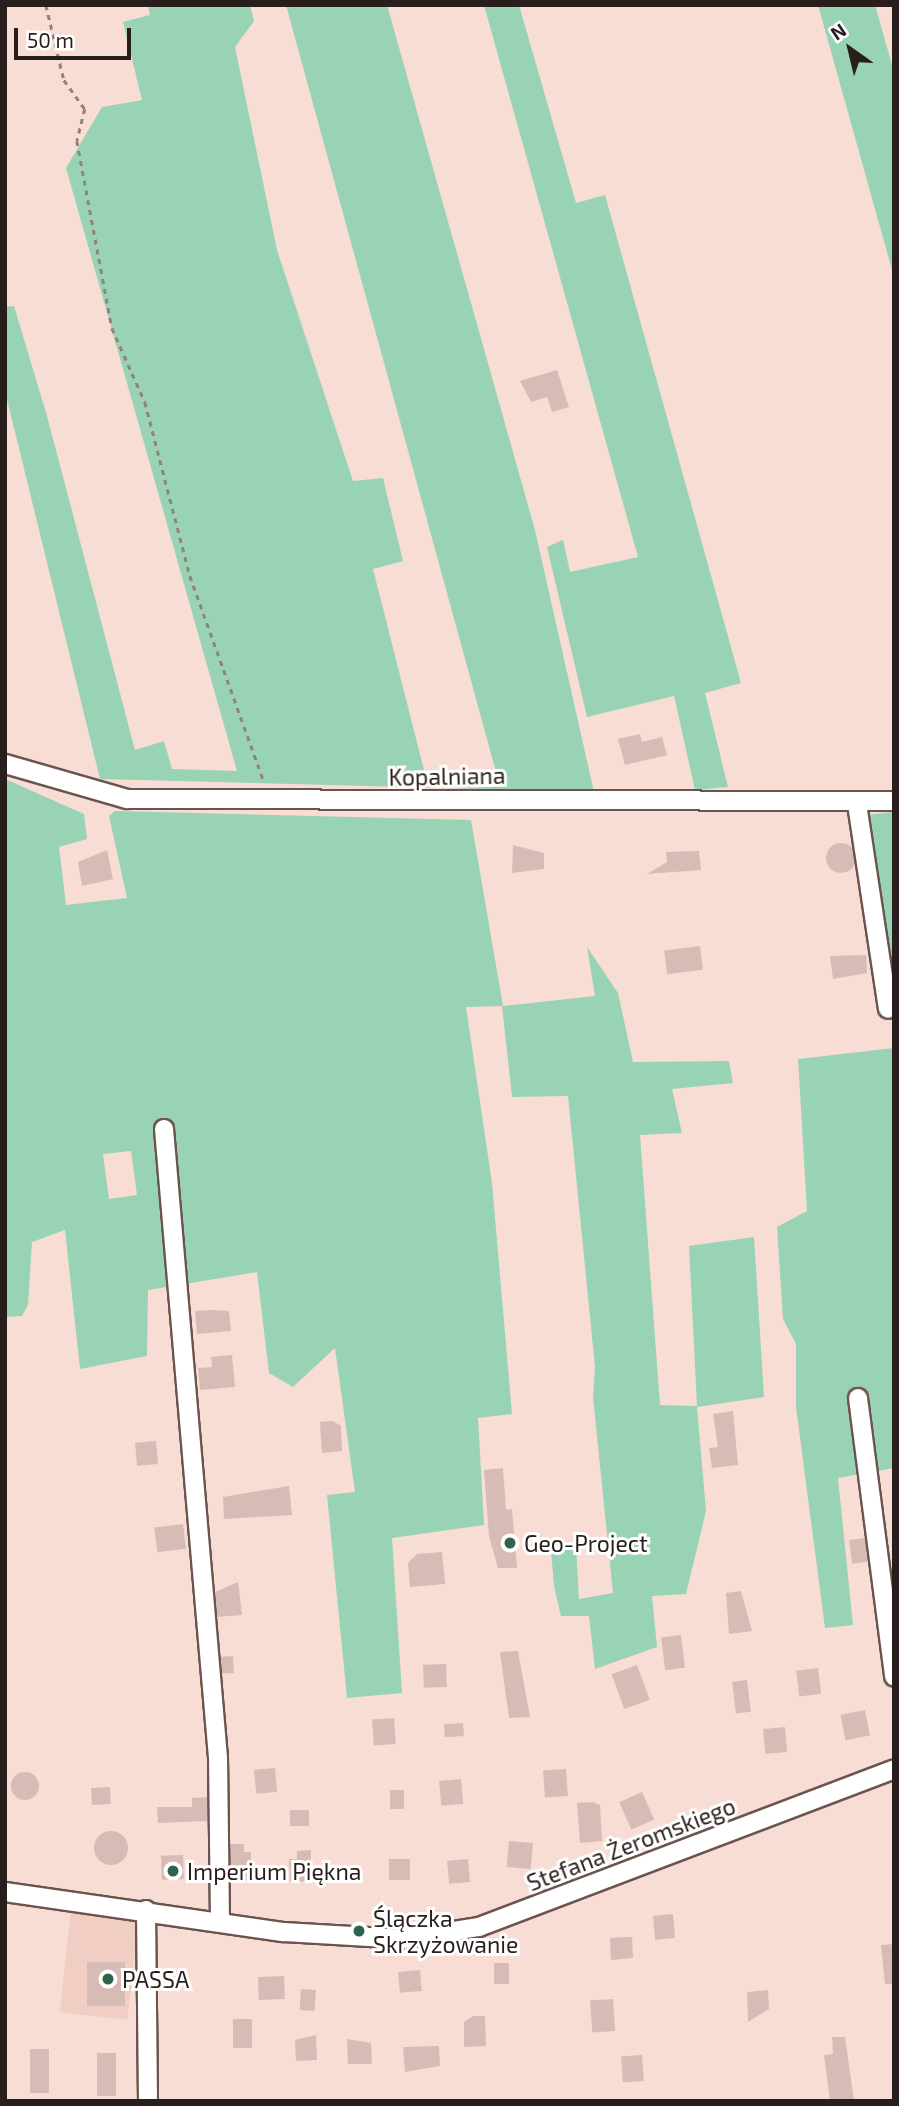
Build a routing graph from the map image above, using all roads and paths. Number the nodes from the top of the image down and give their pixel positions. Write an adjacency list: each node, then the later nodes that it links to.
1 (46, 5): 3 (path)
2 (5, 764): 3 (street, Kopalniana)
3 (271, 800): 5 (street, Kopalniana)
4 (894, 801): 5 (street, Kopalniana)
5 (857, 804): 6 (street)
6 (888, 1009)
7 (164, 1129): 13 (street)
8 (858, 1398): 9 (street)
9 (894, 1677)
10 (894, 1769): 13 (street, Stefana Żeromskiego)
11 (5, 1892): 12 (street, Stefana Żeromskiego)
12 (146, 1910): 13 (street, Stefana Żeromskiego); 14 (street)
13 (220, 1922)
14 (148, 2101)

